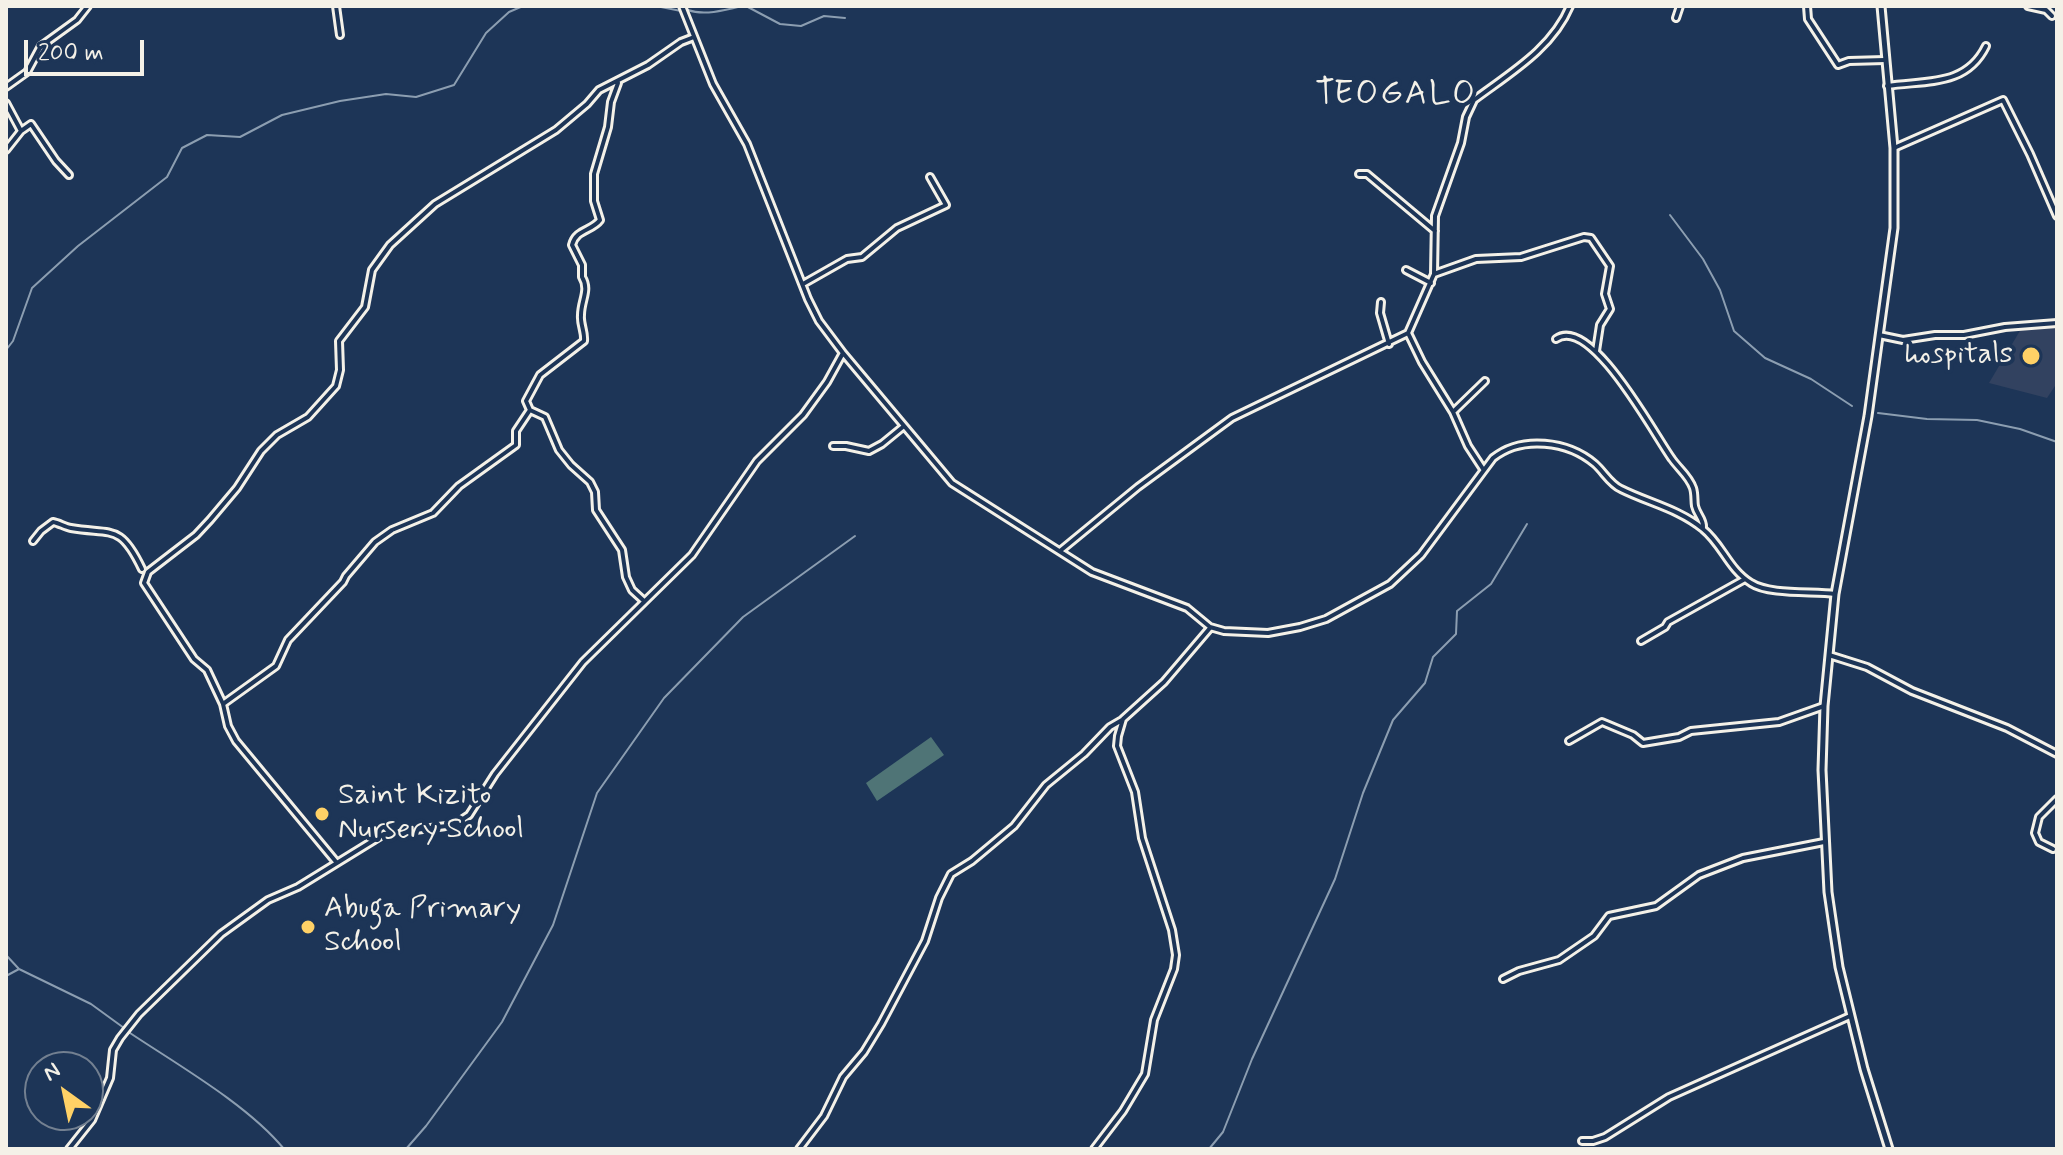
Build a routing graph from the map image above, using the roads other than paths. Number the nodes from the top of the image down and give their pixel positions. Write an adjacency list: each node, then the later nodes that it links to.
1 (88, 6): 17 (street)
2 (336, 6): 11 (street)
3 (682, 6): 12 (street)
4 (1570, 6): 26 (street)
5 (1680, 6): 10 (street)
6 (1807, 6): 14 (street)
7 (1881, 6): 14 (main road)
8 (2028, 6): 9 (street)
9 (2052, 16)
10 (1676, 18)
11 (340, 35)
12 (694, 37): 15 (street); 30 (street)
13 (1986, 46): 16 (street)
14 (1885, 60): 16 (main road)
15 (619, 80): 40 (street); 49 (street)
16 (1887, 86): 20 (main road)
17 (6, 87)
18 (6, 103): 19 (street)
19 (21, 131): 21 (street); 23 (street)
20 (1894, 148): 25 (street); 34 (main road)
21 (6, 150)
22 (1359, 174): 26 (street)
23 (69, 175)
24 (930, 177): 30 (street)
25 (2057, 216)
26 (1435, 231): 28 (street)
27 (1406, 270): 29 (street)
28 (1434, 274): 29 (street); 37 (street)
29 (1431, 283): 33 (street)
30 (803, 284): 38 (street)
31 (1381, 302): 36 (street)
32 (2057, 323): 34 (street)
33 (1408, 333): 36 (street); 41 (street)
34 (1879, 335): 52 (main road)
35 (1556, 339): 37 (street)
36 (1389, 344): 47 (street)
37 (1596, 351): 45 (street)
38 (843, 353): 42 (street); 53 (street)
39 (1485, 381): 41 (street)
40 (530, 410): 53 (street); 57 (street)
41 (1453, 412): 44 (street)
42 (904, 426): 43 (street); 47 (street)
43 (833, 446)
44 (1483, 469): 45 (street); 54 (street)
45 (1703, 528): 51 (street)
46 (33, 541): 48 (street)
47 (1060, 551): 54 (street)
48 (142, 569): 49 (street); 50 (street)
49 (148, 572): 50 (street)
50 (145, 578): 57 (street)
51 (1745, 579): 52 (street); 55 (street)
52 (1835, 594): 56 (main road)
53 (644, 601): 65 (street)
54 (1210, 627): 59 (street)
55 (1641, 641)
56 (1829, 655): 58 (main road); 61 (street)
57 (223, 704): 65 (street)
58 (1824, 706): 60 (street); 63 (main road)
59 (1123, 719): 70 (street); 71 (street)
60 (1569, 741)
61 (2057, 754)
62 (2057, 799): 64 (street)
63 (1824, 842): 66 (street); 67 (main road)
64 (2053, 849)
65 (337, 863): 69 (street)
66 (1503, 979)
67 (1850, 1016): 68 (street); 72 (main road)
68 (1582, 1141)
69 (69, 1149)
70 (799, 1149)
71 (1094, 1149)
72 (1889, 1149)

